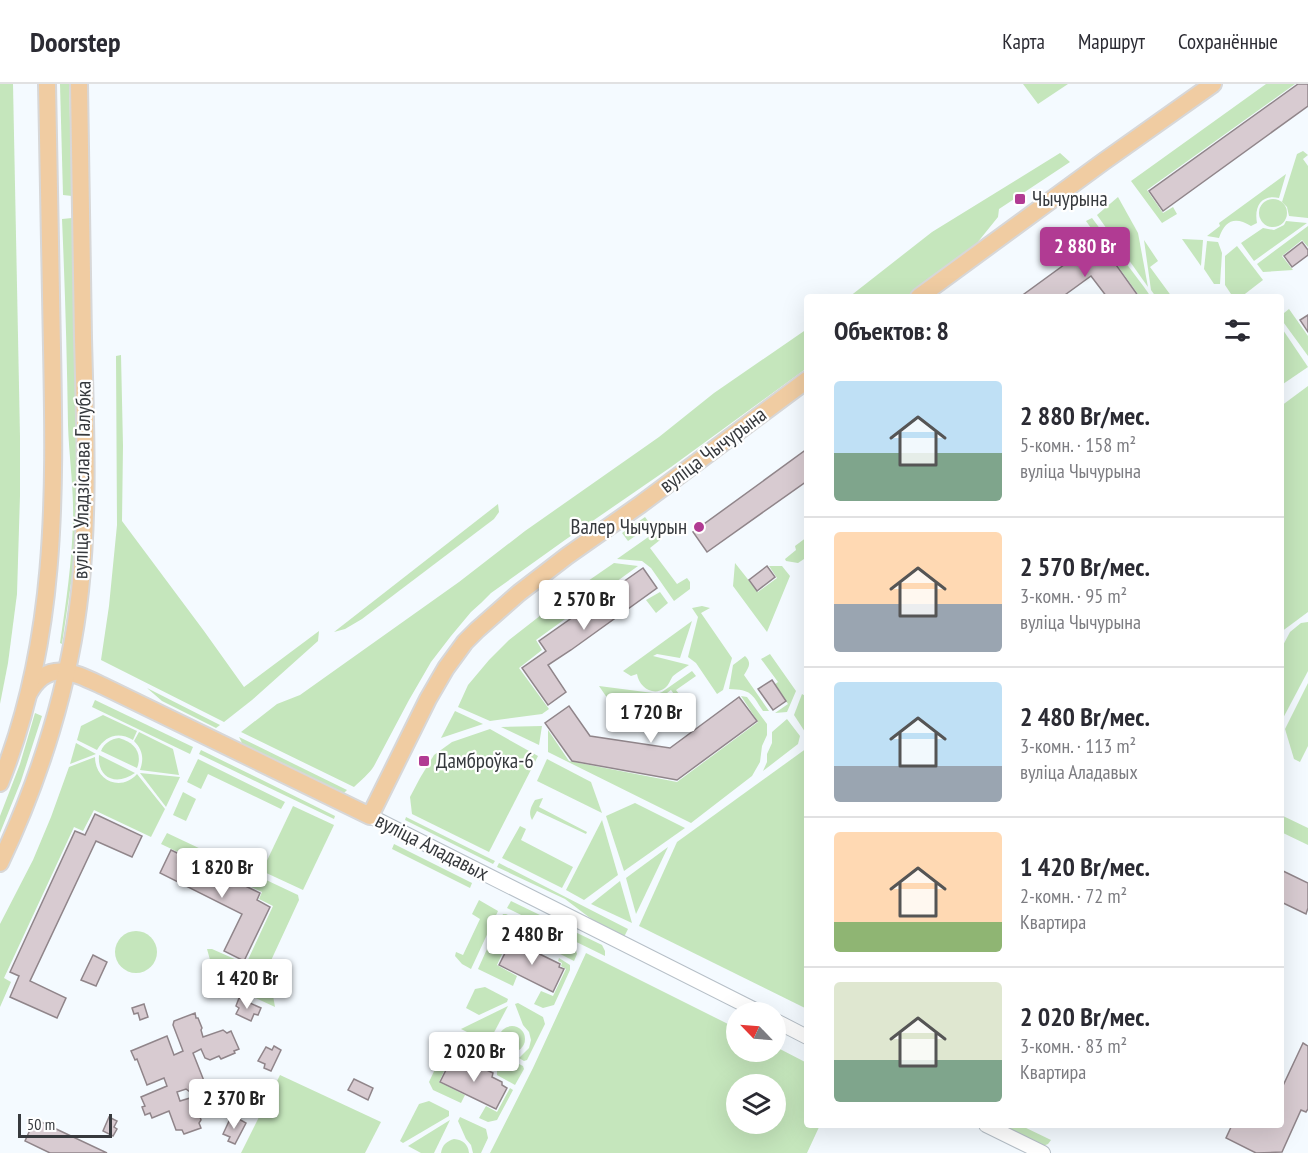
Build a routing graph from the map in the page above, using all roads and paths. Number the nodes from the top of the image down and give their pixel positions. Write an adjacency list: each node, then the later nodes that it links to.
1 (47, 84): 6 (main road, вуліца Уладзіслава Галубка)
2 (79, 84): 7 (main road, вуліца Уладзіслава Галубка)
3 (1213, 84): 4 (main road)
4 (923, 294)
5 (804, 382): 12 (main road, вуліца Чычурына)
6 (39, 645): 7 (main road); 9 (main road, вуліца Уладзіслава Галубка)
7 (62, 673): 8 (main road, вуліца Аладавых); 9 (main road); 10 (main road, вуліца Уладзіслава Галубка)
8 (95, 685): 10 (main road); 12 (main road, вуліца Аладавых)
9 (29, 693): 11 (main road, вуліца Уладзіслава Галубка)
10 (58, 705): 13 (main road, вуліца Уладзіслава Галубка)
11 (0, 783)
12 (370, 816): 14 (street, вуліца Аладавых)
13 (0, 863)
14 (739, 1002)
15 (786, 1026): 16 (street)
16 (804, 1035)
17 (992, 1128): 18 (street)
18 (1042, 1153)

